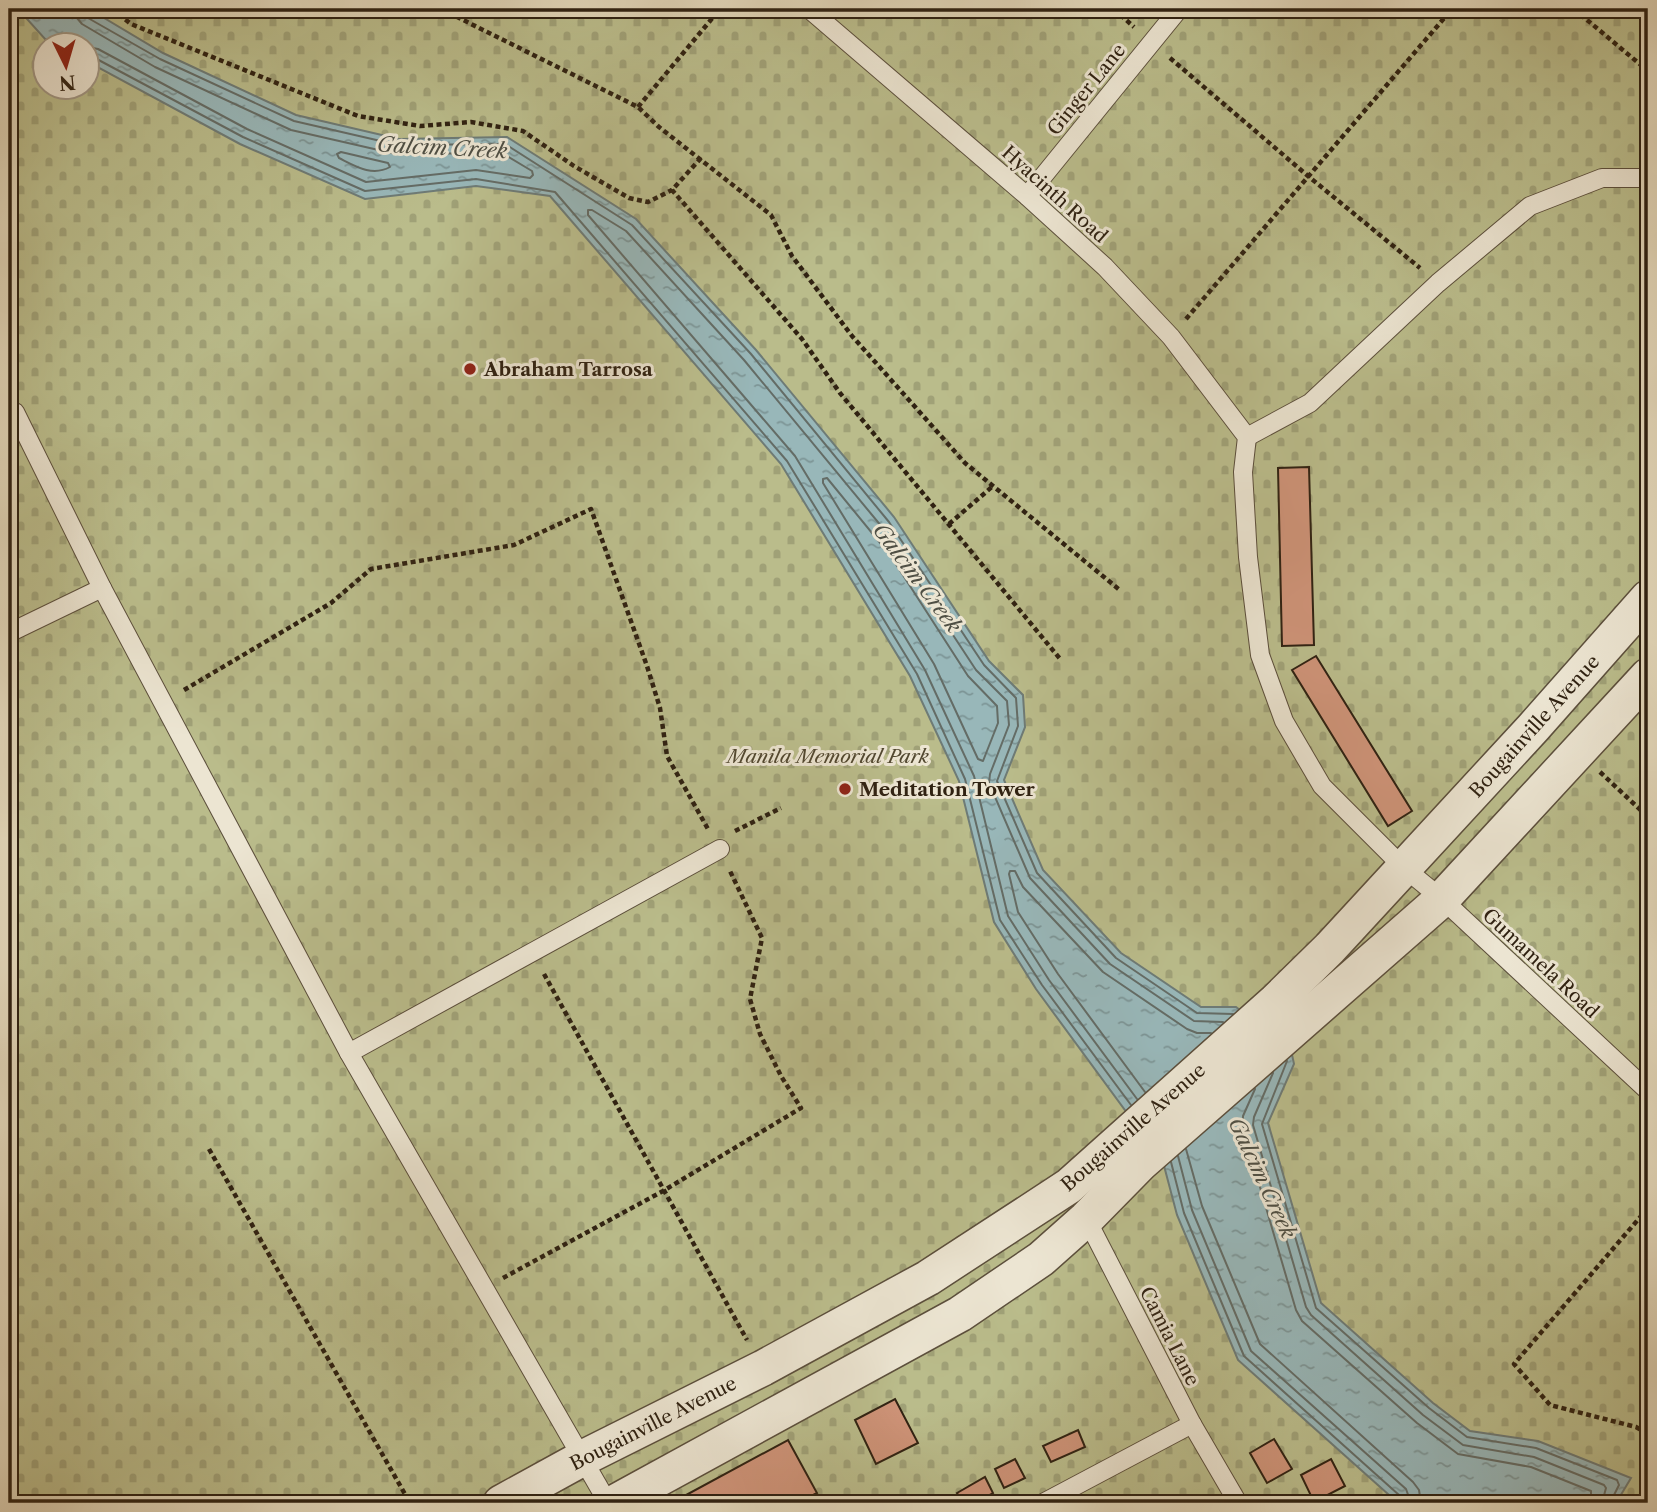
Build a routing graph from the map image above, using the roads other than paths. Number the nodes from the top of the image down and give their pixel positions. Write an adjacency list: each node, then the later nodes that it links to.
1 (809, 9): 4 (lane, Hyacinth Road)
2 (1179, 9): 4 (lane, Ginger Lane)
3 (1648, 178): 6 (lane)
4 (1027, 196): 6 (lane, Hyacinth Road)
5 (9, 410): 7 (lane)
6 (1247, 437): 12 (lane)
7 (102, 588): 9 (lane); 15 (lane)
8 (1648, 598): 12 (street, Bougainville Avenue)
9 (9, 633)
10 (1648, 676): 13 (street, Bougainville Avenue)
11 (718, 845): 15 (lane)
12 (1403, 867): 13 (lane, Gumamela Road); 14 (street, Bougainville Avenue)
13 (1442, 899): 14 (street, Bougainville Avenue); 16 (lane, Gumamela Road)
14 (1288, 1012): 17 (street, Bougainville Avenue)
15 (349, 1053): 21 (lane)
16 (1648, 1091)
17 (1132, 1150): 18 (street, Bougainville Avenue); 19 (street, Bougainville Avenue)
18 (1069, 1186): 19 (lane, Camia Lane); 21 (street, Bougainville Avenue)
19 (1086, 1219): 20 (lane, Camia Lane); 24 (street, Bougainville Avenue)
20 (1192, 1424): 25 (lane); 26 (lane, Camia Lane)
21 (583, 1458): 22 (street, Bougainville Avenue); 23 (lane)
22 (501, 1503)
23 (608, 1503)
24 (614, 1503)
25 (1043, 1503)
26 (1238, 1503)

